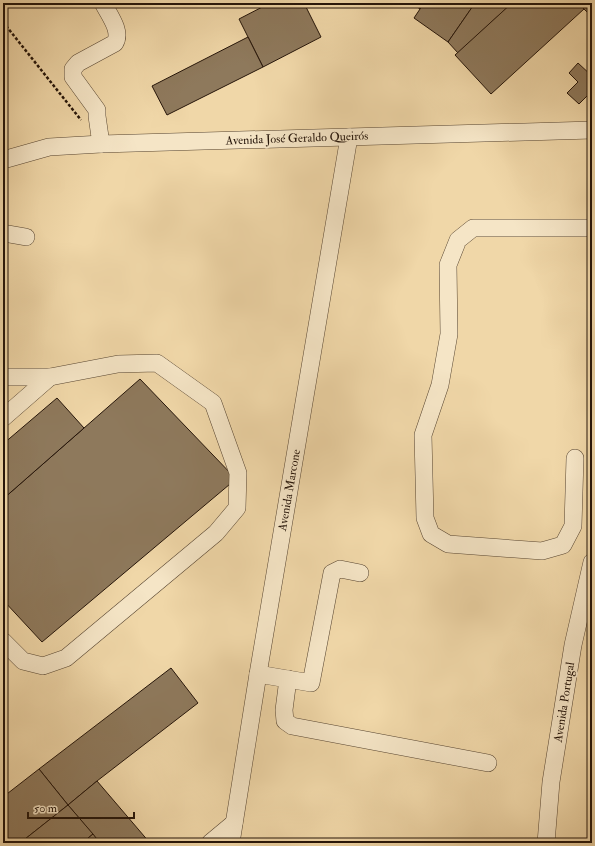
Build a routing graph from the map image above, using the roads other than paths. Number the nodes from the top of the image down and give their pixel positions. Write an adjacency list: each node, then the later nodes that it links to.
1 (103, 3): 4 (street)
2 (592, 130): 3 (street, Avenida José Geraldo Queirós)
3 (349, 137): 4 (street, Avenida José Geraldo Queirós); 16 (street, Avenida Marcone)
4 (101, 144): 5 (street, Avenida José Geraldo Queirós)
5 (3, 160)
6 (592, 228): 12 (street)
7 (3, 233): 8 (street)
8 (26, 237)
9 (3, 377): 10 (street)
10 (50, 377): 11 (street); 15 (street)
11 (3, 418)
12 (575, 458)
13 (592, 562): 22 (street, Avenida Portugal)
14 (360, 573): 17 (street)
15 (3, 641)
16 (258, 674): 17 (street); 19 (street, Avenida Marcone)
17 (288, 679): 18 (street)
18 (488, 763)
19 (234, 823): 20 (street); 21 (street, Avenida Marcone)
20 (210, 843)
21 (231, 843)
22 (546, 843)

